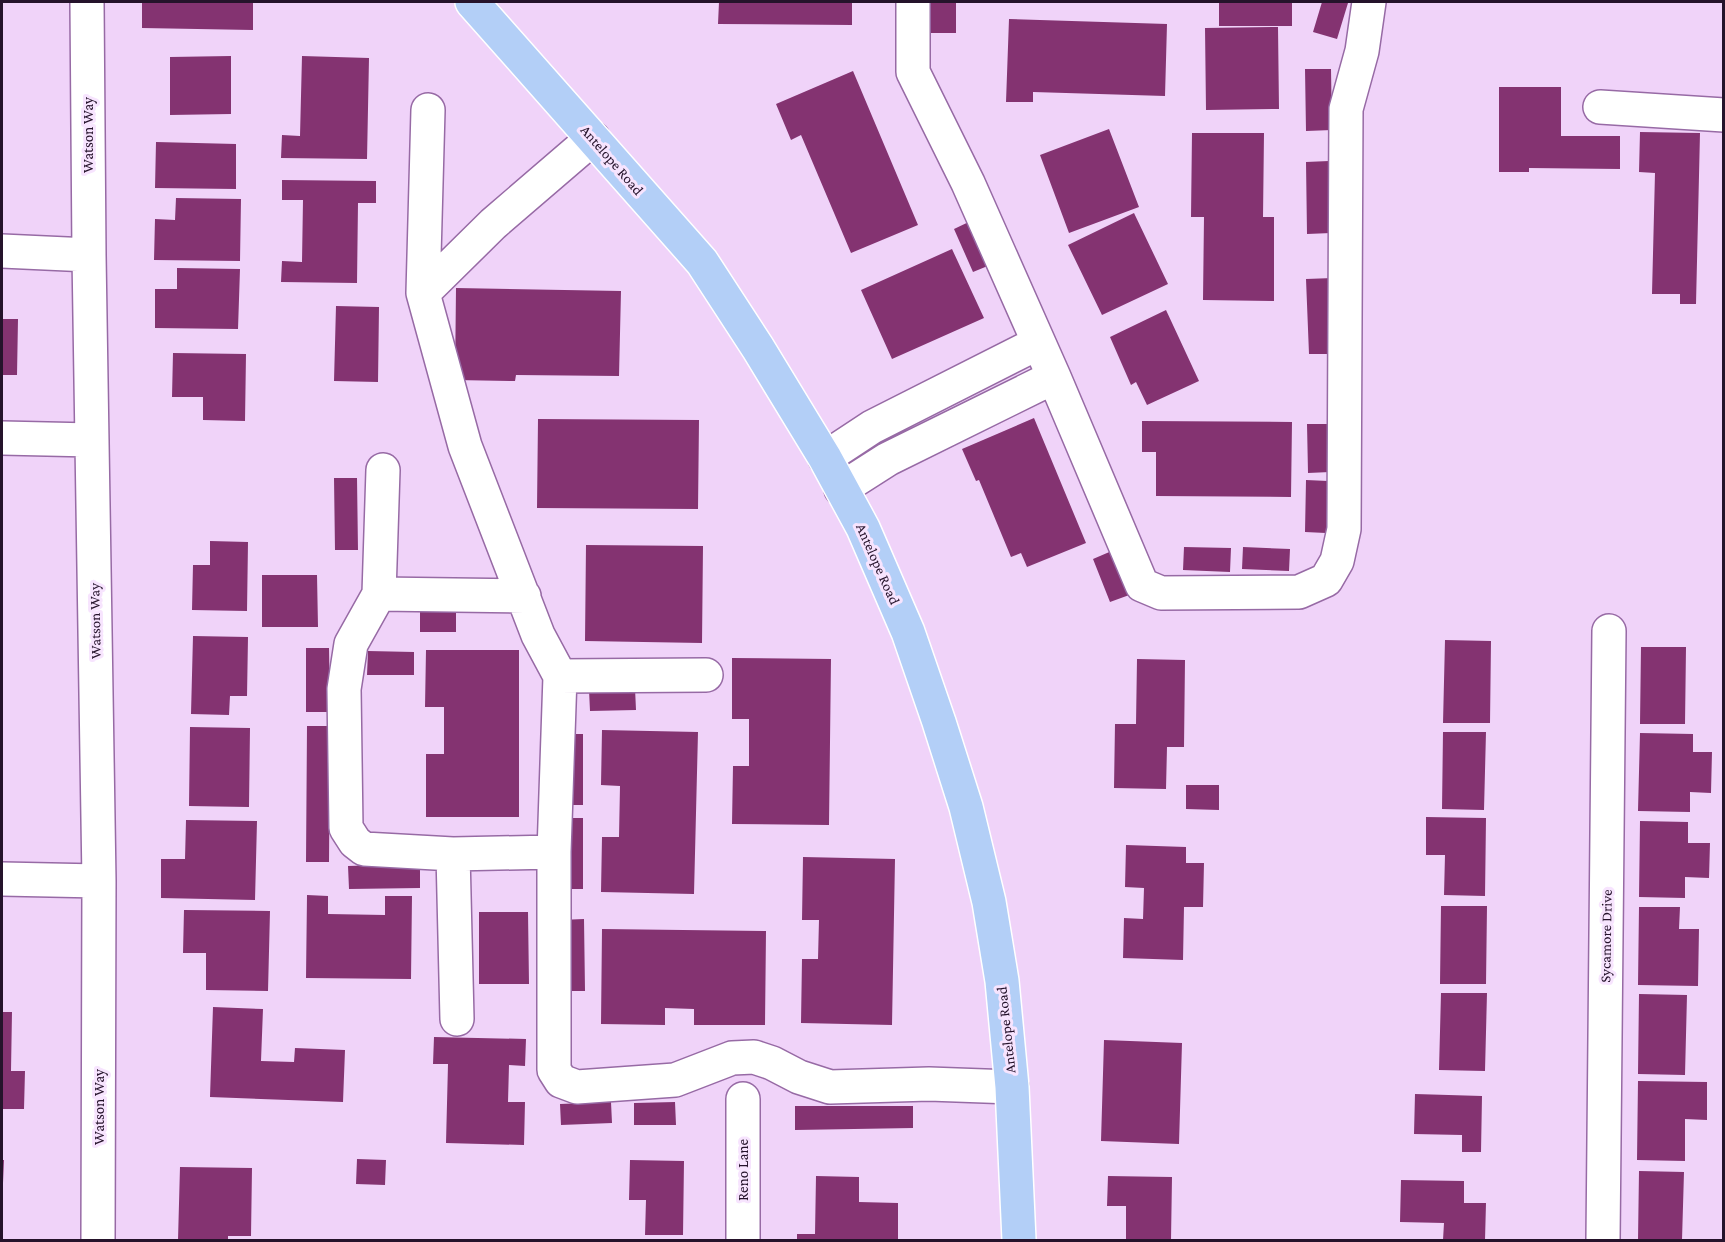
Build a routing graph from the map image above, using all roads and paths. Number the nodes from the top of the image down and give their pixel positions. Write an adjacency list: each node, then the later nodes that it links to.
1 (87, 2): 10 (street, Watson Way)
2 (472, 2): 8 (main road, Antelope Road)
3 (913, 2): 12 (street)
4 (1369, 2): 13 (street)
5 (1600, 107): 7 (street)
6 (428, 110): 11 (street)
7 (1724, 115)
8 (593, 138): 11 (street); 16 (main road, Antelope Road)
9 (2, 251): 10 (street)
10 (89, 255): 15 (street, Watson Way)
11 (423, 293): 20 (street)
12 (1038, 343): 13 (street); 16 (street)
13 (1054, 377): 18 (street)
14 (2, 438): 15 (street)
15 (92, 440): 27 (street, Watson Way)
16 (825, 458): 18 (main road, Antelope Road)
17 (383, 470): 19 (street)
18 (841, 489): 29 (main road, Antelope Road)
19 (379, 594): 20 (street); 25 (street)
20 (524, 596): 23 (street)
21 (1609, 631): 34 (street, Sycamore Drive)
22 (706, 675): 23 (street)
23 (560, 676): 24 (street)
24 (554, 852): 25 (street); 29 (street)
25 (453, 854): 28 (street)
26 (2, 879): 27 (street)
27 (99, 881): 31 (street, Watson Way)
28 (457, 1019)
29 (1012, 1087): 33 (main road, Antelope Road)
30 (743, 1099): 32 (street, Reno Lane)
31 (98, 1240)
32 (743, 1240)
33 (1019, 1240)
34 (1603, 1240)

